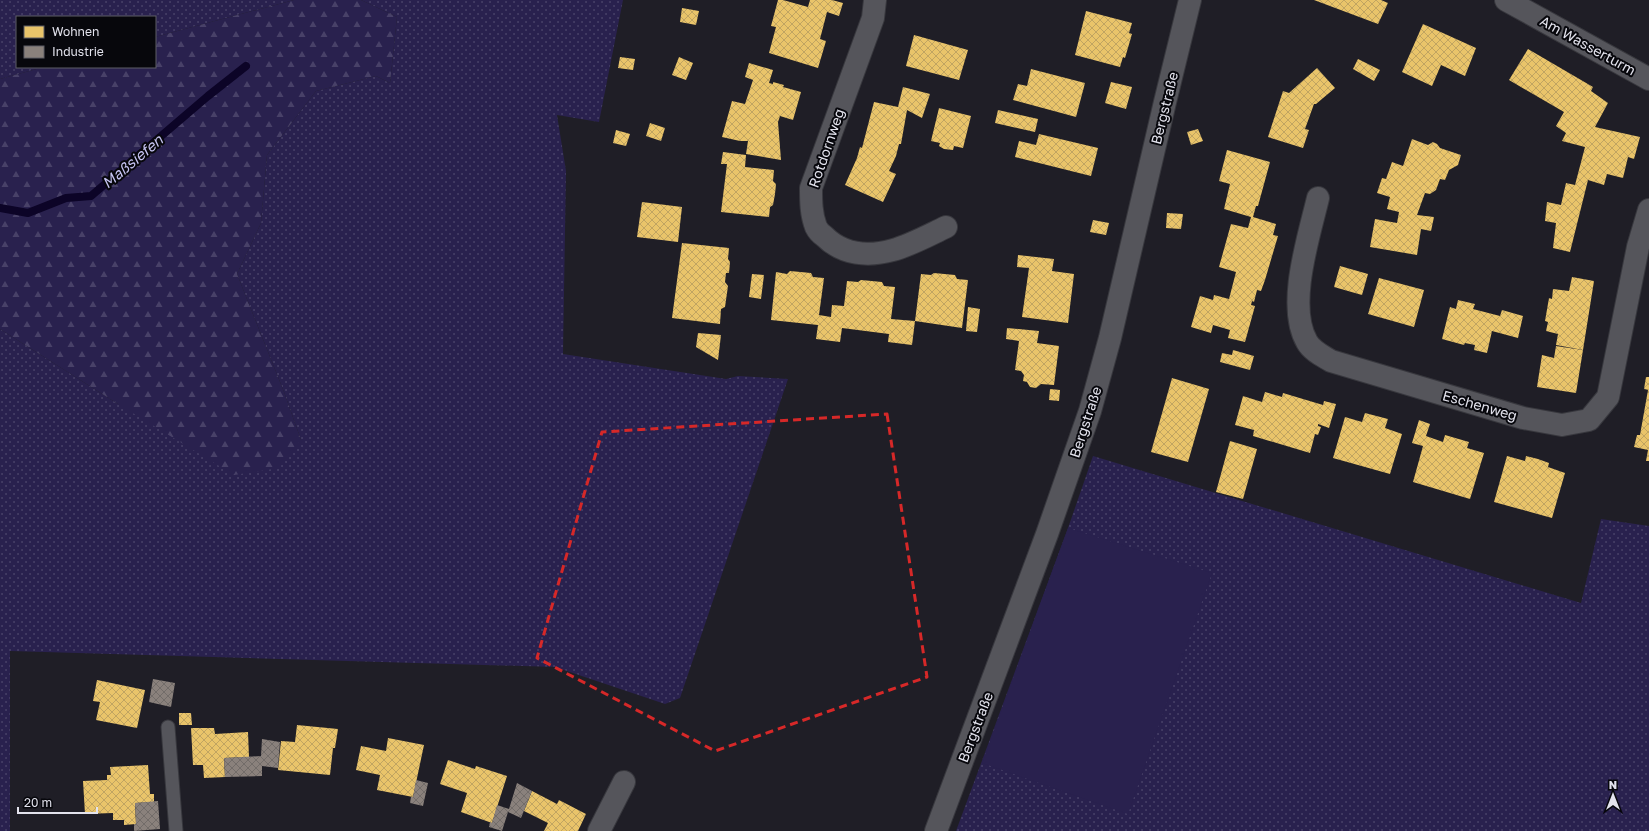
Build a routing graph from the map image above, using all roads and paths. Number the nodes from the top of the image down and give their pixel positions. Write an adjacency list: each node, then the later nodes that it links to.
1 (875, 0): 7 (street, Rotdornweg)
2 (1190, 0): 12 (street, Bergstraße)
3 (1506, 0): 4 (street, Am Wasserturm)
4 (1649, 79)
5 (1318, 198): 6 (street, Eschenweg)
6 (1649, 210)
7 (946, 227)
8 (168, 727): 10 (lane)
9 (624, 782): 11 (street)
10 (176, 831)
11 (599, 831)
12 (936, 831)

